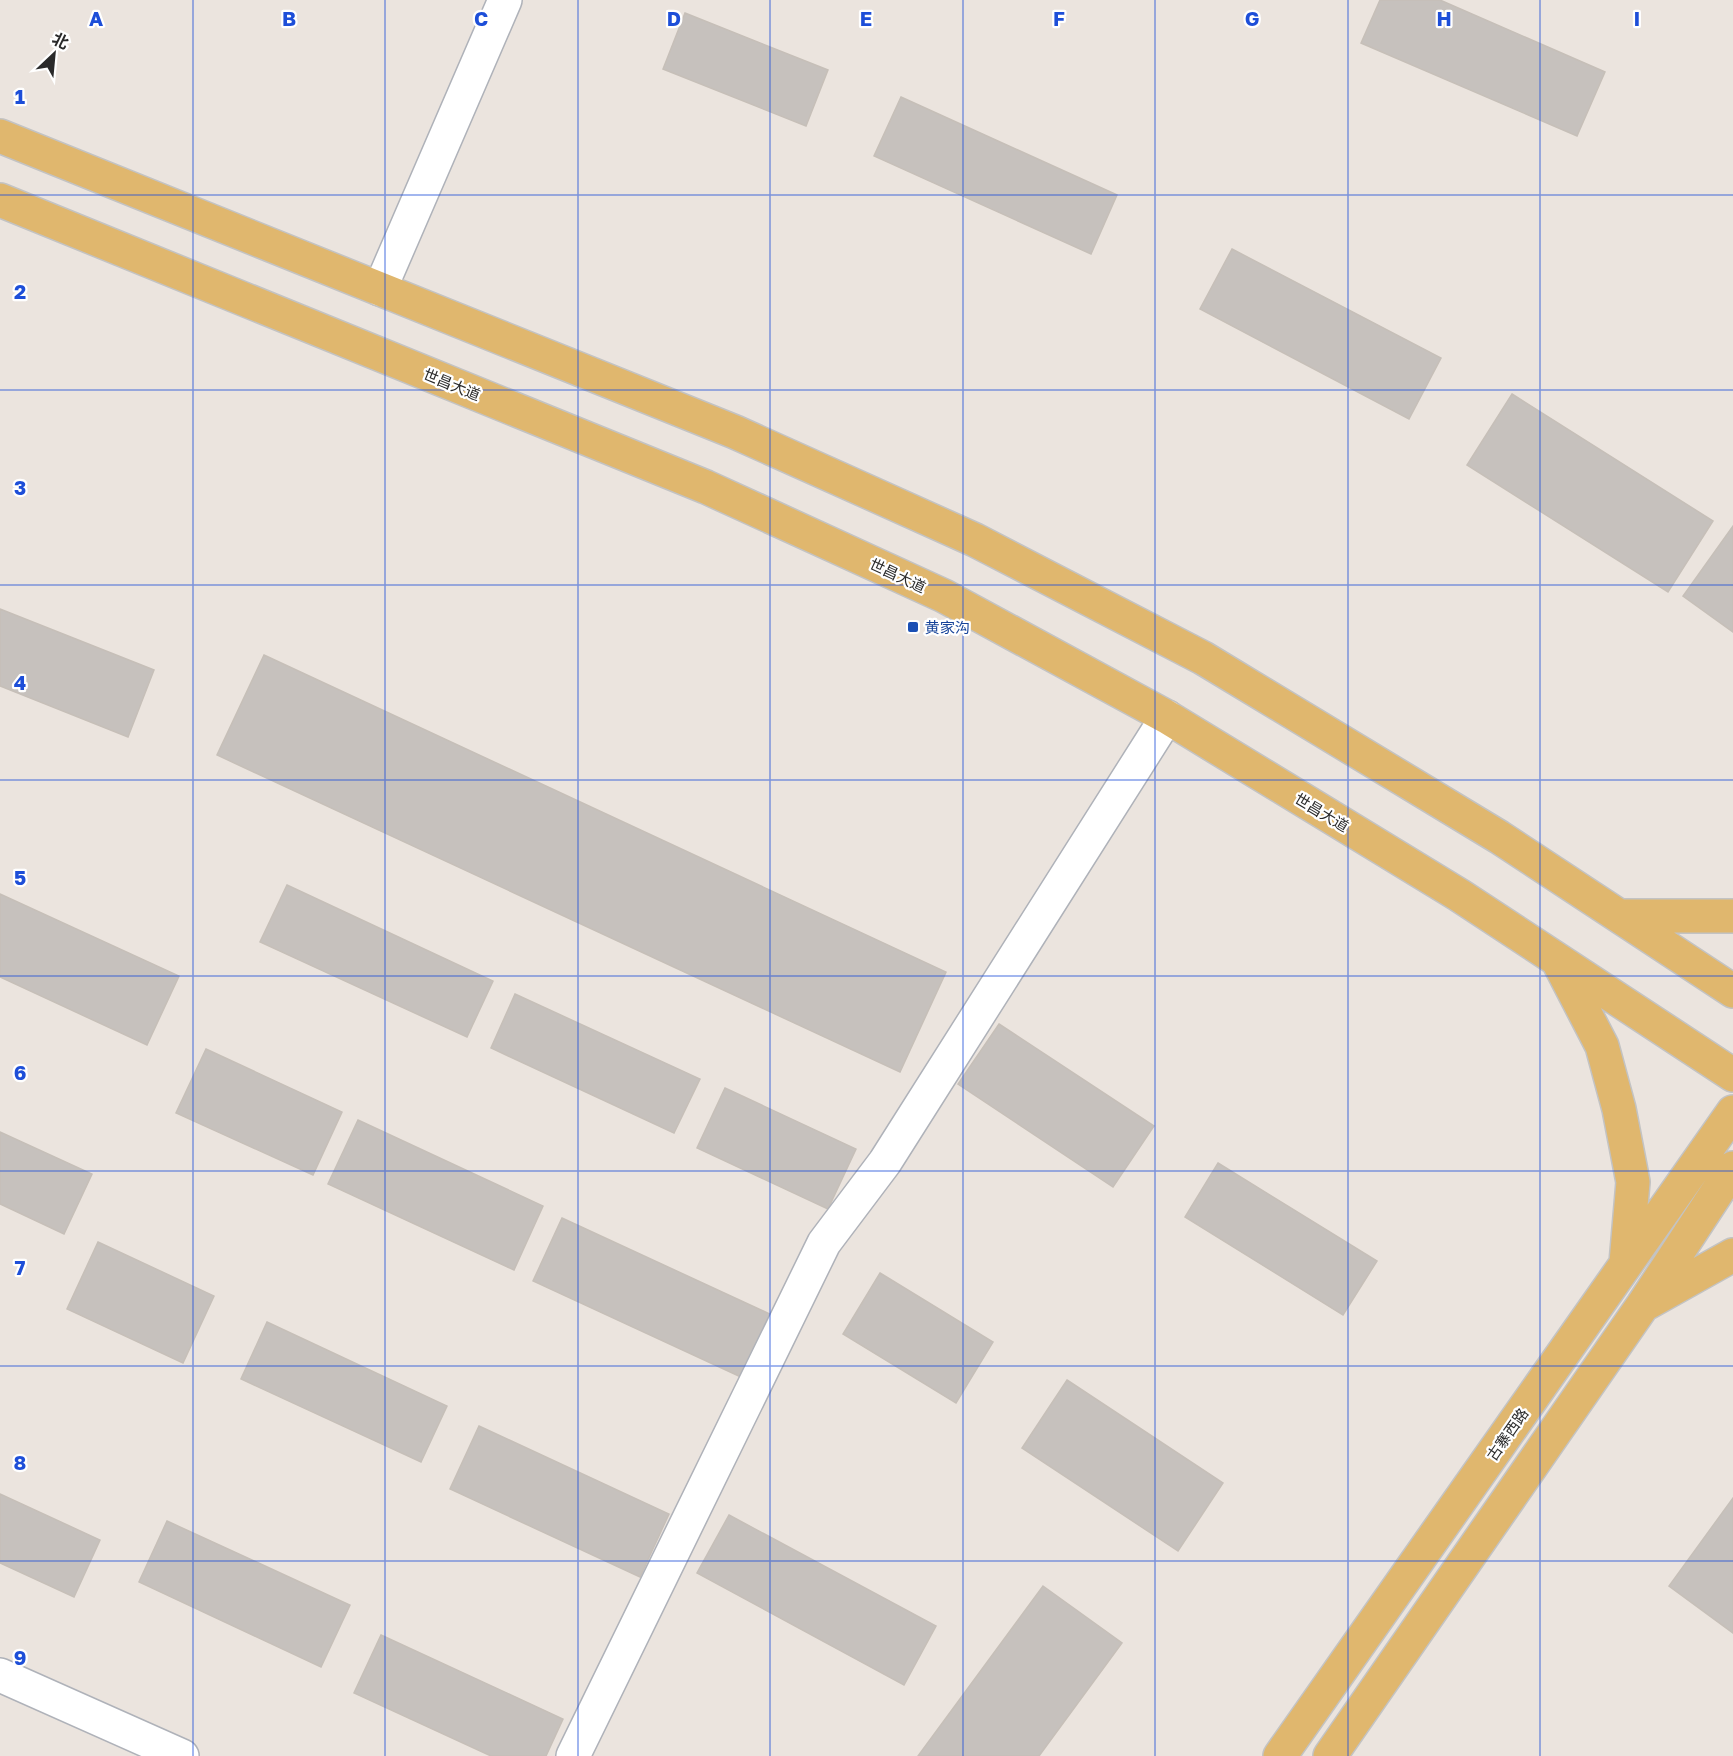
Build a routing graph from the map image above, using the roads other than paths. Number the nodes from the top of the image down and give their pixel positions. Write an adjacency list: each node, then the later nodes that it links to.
1 (505, 0): 4 (street)
2 (0, 136): 4 (main road)
3 (0, 200): 5 (main road, 世昌大道)
4 (380, 289): 6 (main road)
5 (1167, 717): 8 (main road, 世昌大道); 18 (street)
6 (1620, 916): 7 (main road); 9 (main road)
7 (1733, 916)
8 (1557, 959): 10 (main road, 世昌大道); 14 (main road)
9 (1733, 991)
10 (1733, 1075)
11 (1733, 1112): 14 (main road, 古寨西路)
12 (1733, 1168): 15 (main road)
13 (1733, 1255): 15 (main road)
14 (1626, 1265): 19 (main road, 古寨西路)
15 (1643, 1305): 20 (main road)
16 (0, 1675): 17 (street)
17 (182, 1756)
18 (573, 1756)
19 (1280, 1756)
20 (1330, 1756)

